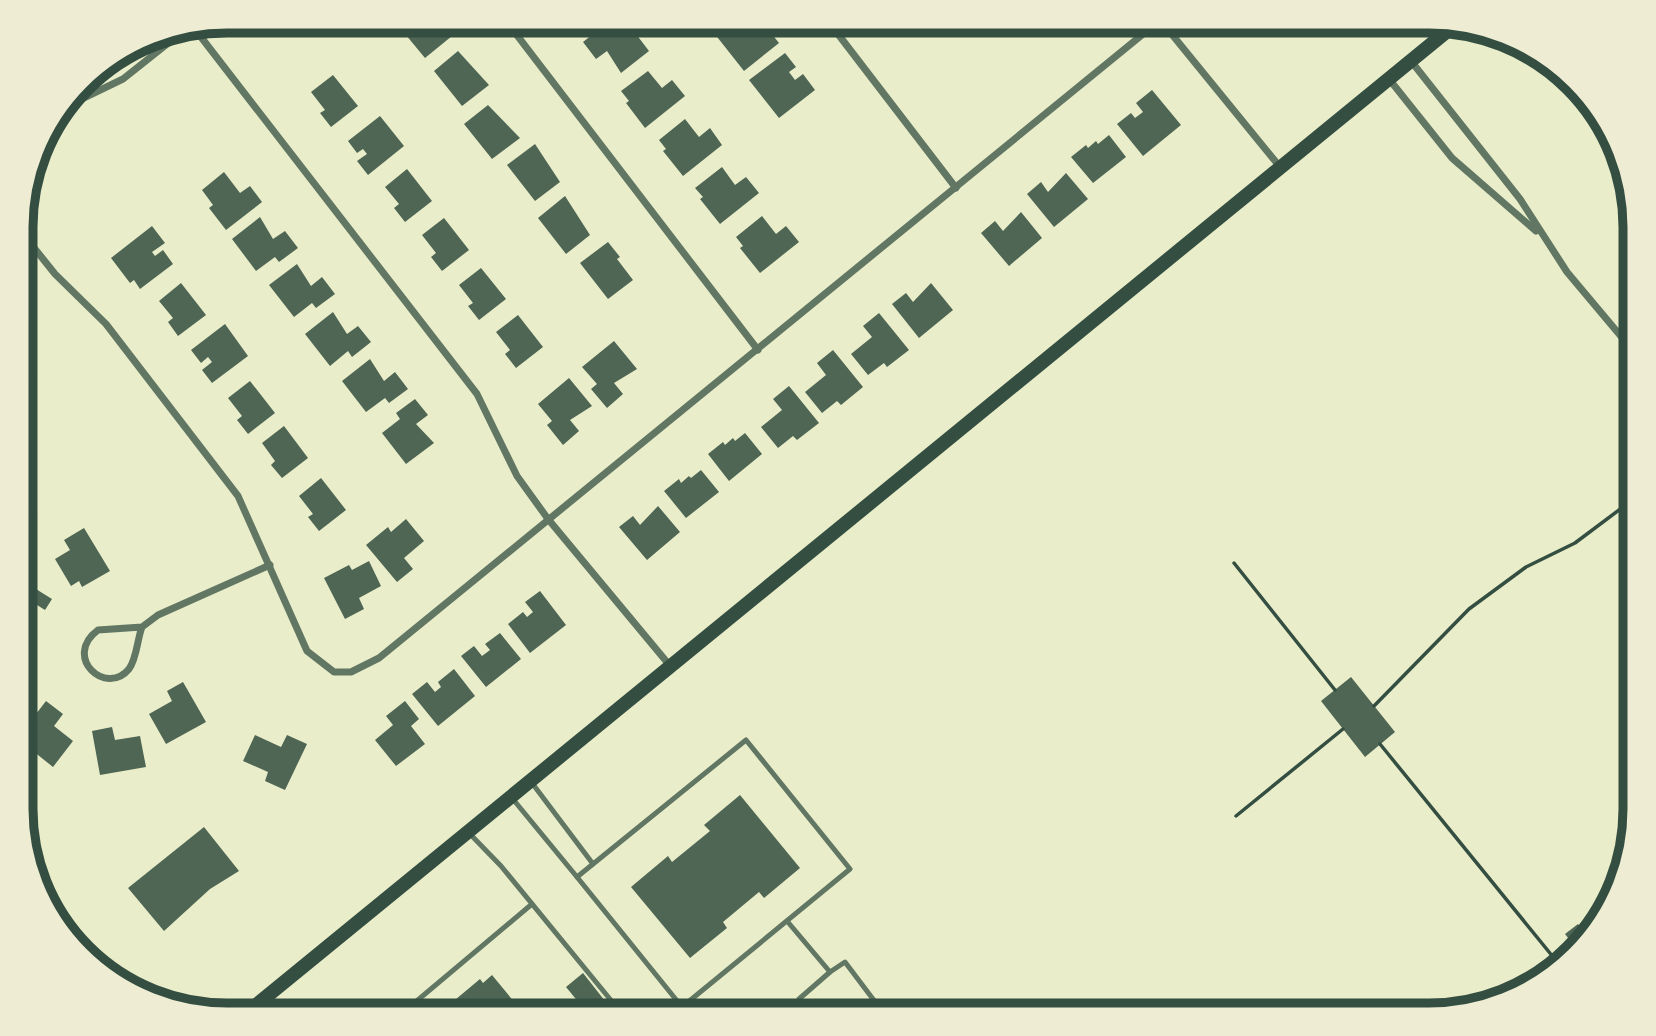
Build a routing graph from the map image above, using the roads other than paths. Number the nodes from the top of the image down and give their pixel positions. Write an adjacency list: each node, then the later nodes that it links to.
1 (515, 33): 16 (street)
2 (837, 33): 12 (street)
3 (1145, 33): 12 (street)
4 (1170, 33): 11 (street)
5 (1444, 34): 8 (main road)
6 (200, 35): 17 (street)
7 (168, 43): 10 (street)
8 (1411, 61): 9 (main road); 13 (street)
9 (1389, 79): 11 (main road); 13 (street)
10 (81, 99)
11 (1280, 168): 20 (main road)
12 (956, 187): 16 (street)
13 (1540, 233): 15 (street)
14 (33, 246): 18 (street)
15 (1622, 338)
16 (758, 350): 17 (street)
17 (548, 519): 18 (street); 20 (street)
18 (270, 565): 19 (street)
19 (142, 627): 19 (street)
20 (672, 668): 21 (main road)
21 (531, 783): 22 (main road); 24 (lane)
22 (512, 797): 23 (main road); 25 (lane)
23 (469, 833): 26 (lane); 30 (main road)
24 (593, 864): 25 (lane); 27 (lane)
25 (577, 877): 33 (lane)
26 (532, 904): 31 (lane); 32 (lane)
27 (788, 921): 28 (lane); 34 (lane)
28 (830, 972): 29 (lane); 35 (lane)
29 (876, 1002)
30 (259, 1003)
31 (414, 1003)
32 (613, 1003)
33 (678, 1003)
34 (687, 1003)
35 (802, 1003)

